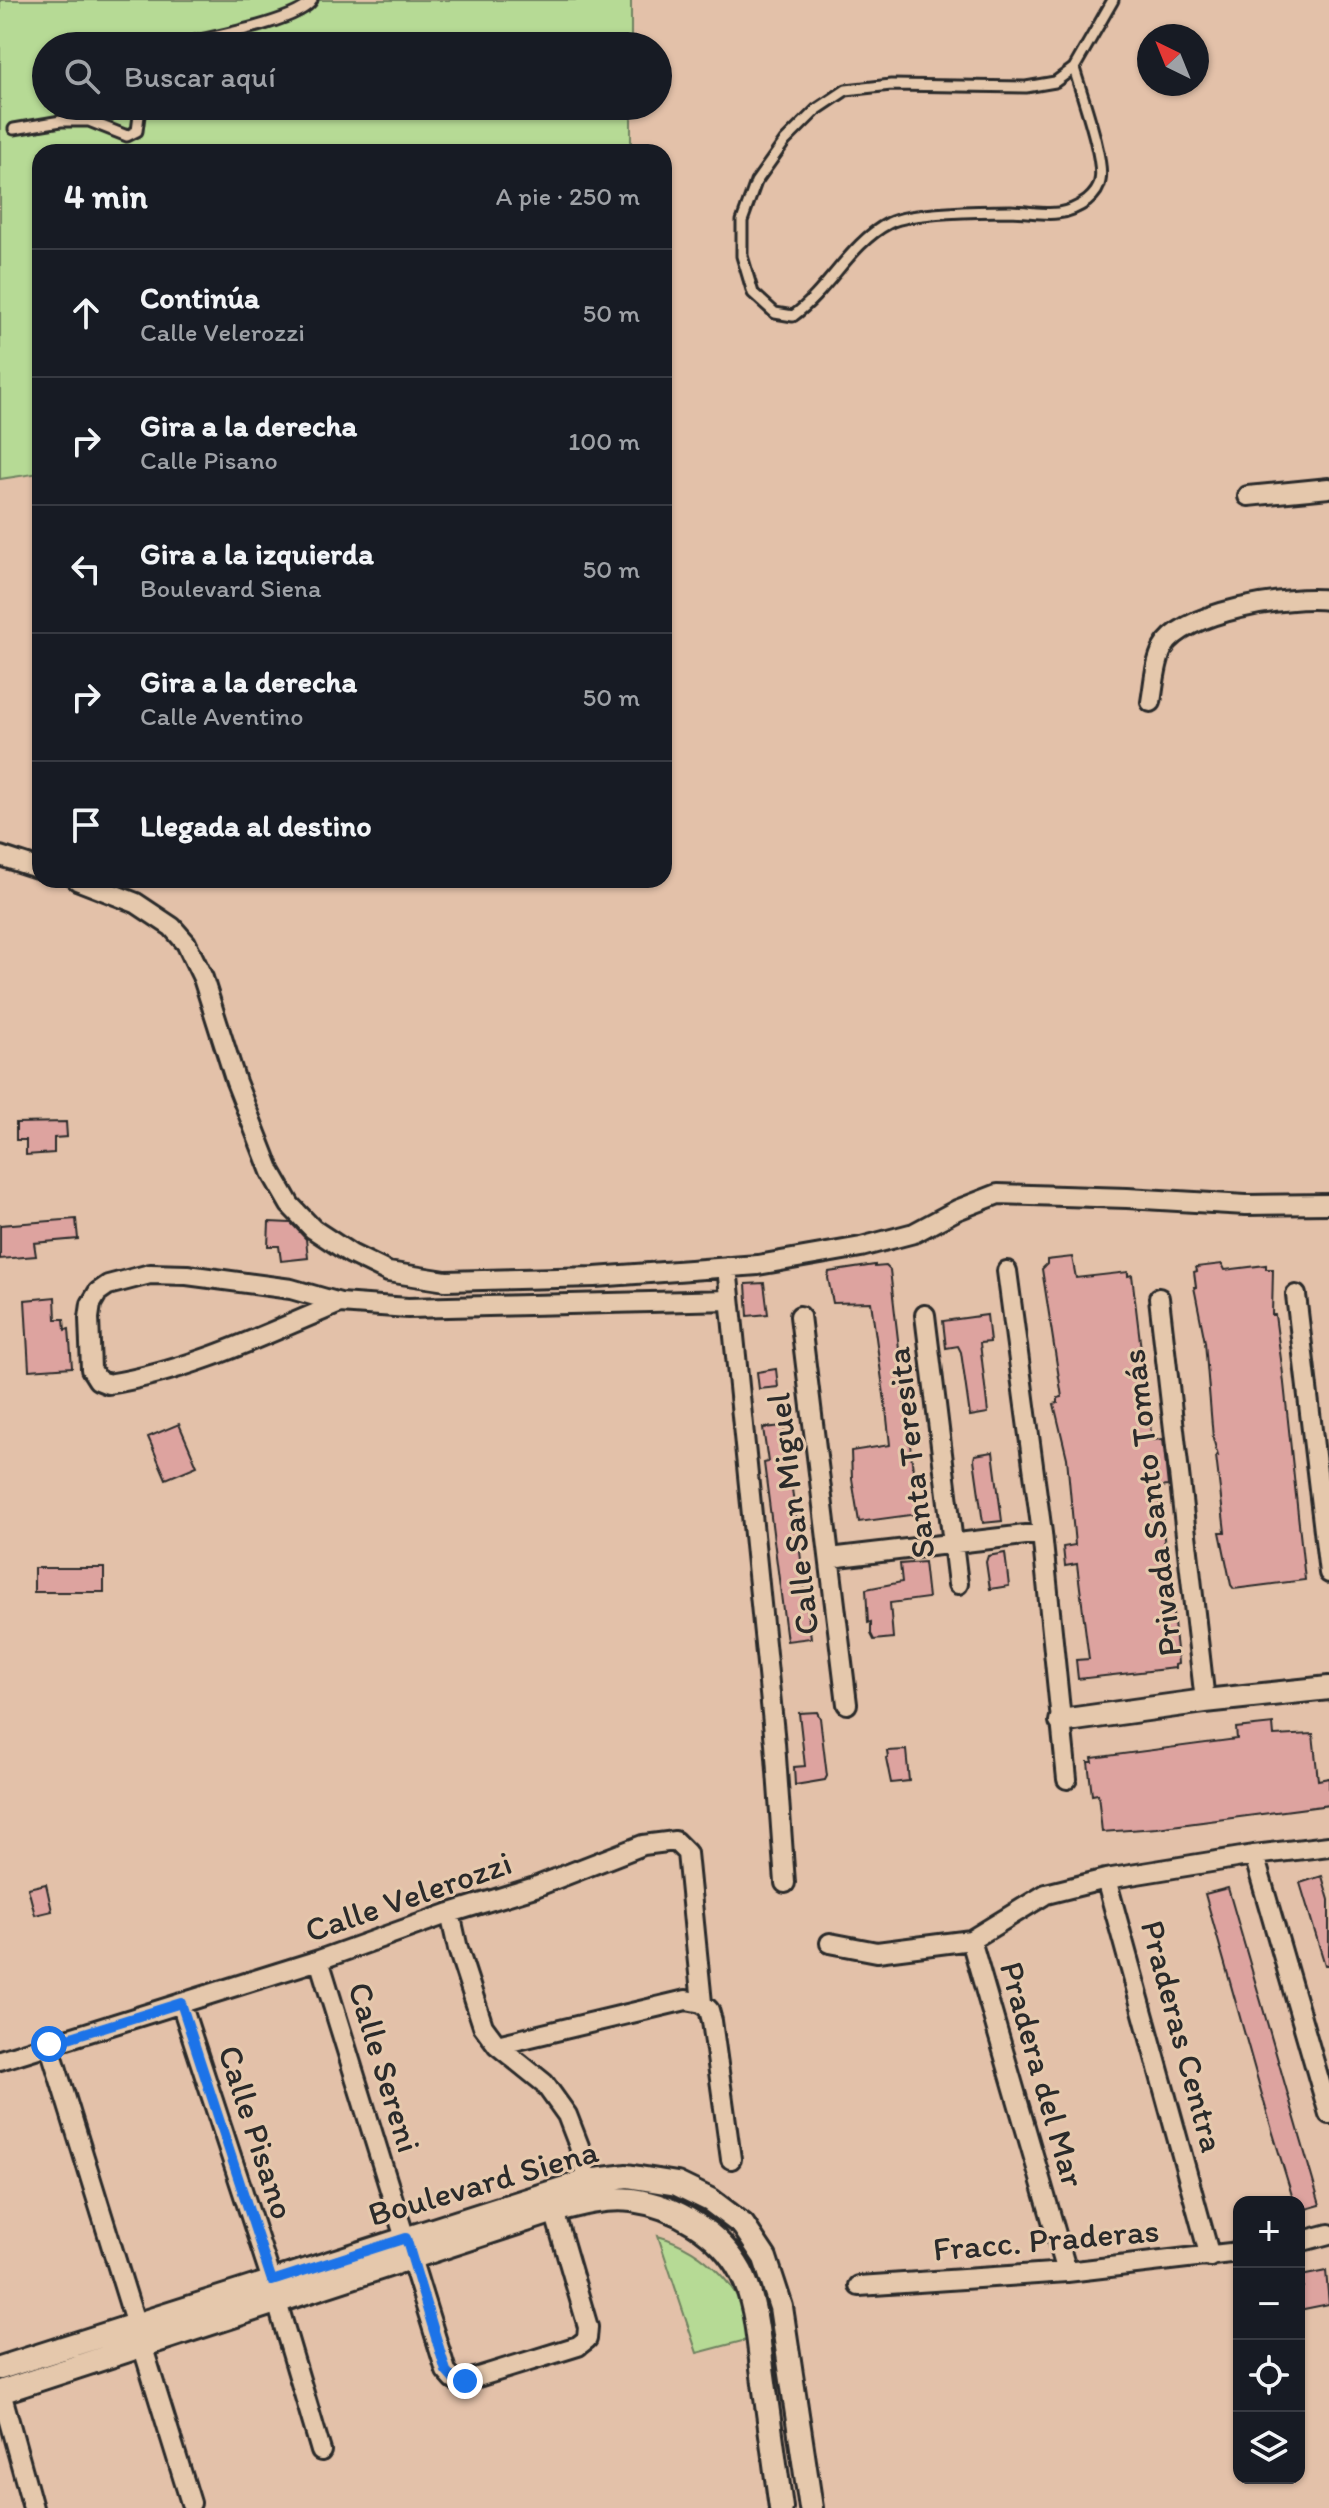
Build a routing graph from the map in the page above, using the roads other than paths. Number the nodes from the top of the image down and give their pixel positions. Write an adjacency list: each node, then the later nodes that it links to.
1 (312, 0): 3 (lane)
2 (1113, 0): 4 (lane)
3 (229, 32)
4 (1074, 68): 4 (lane)
5 (138, 120): 6 (lane)
6 (14, 129)
7 (1329, 488): 8 (street)
8 (1248, 496)
9 (1329, 600): 10 (street)
10 (1151, 702)
11 (0, 856): 12 (street)
12 (32, 866)
13 (98, 888): 15 (street)
14 (1329, 1204): 15 (street)
15 (727, 1267): 19 (street)
16 (1007, 1271): 23 (street)
17 (1296, 1295): 26 (street)
18 (1159, 1298): 29 (street, Privada Santo Tomás)
19 (730, 1300): 20 (street); 36 (street)
20 (340, 1303): 20 (street)
21 (925, 1315): 24 (street, Santa Teresita)
22 (800, 1316): 25 (street, Calle San Miguel)
23 (1042, 1533): 24 (street); 31 (street)
24 (952, 1543): 25 (street); 27 (street, Santa Teresita)
25 (830, 1558): 30 (street, Calle San Miguel)
26 (1329, 1573)
27 (958, 1584)
28 (1329, 1688): 29 (street)
29 (1205, 1701): 31 (street)
30 (847, 1704)
31 (1061, 1721): 32 (street)
32 (1067, 1779)
33 (1329, 1846): 34 (street)
34 (1254, 1855): 35 (street); 46 (street)
35 (1106, 1879): 38 (street); 54 (street, Praderas Centra)
36 (785, 1883)
37 (450, 1913): 40 (street, Calle Velerozzi); 42 (street, Calle Velerozzi); 44 (street)
38 (971, 1940): 39 (street); 55 (street, Pradera del Mar)
39 (830, 1943)
40 (319, 1960): 41 (street, Calle Velerozzi); 52 (street, Calle Sereni)
41 (181, 2003): 43 (street, Calle Velerozzi); 57 (street, Calle Pisano)
42 (702, 2003): 44 (street); 47 (street)
43 (49, 2044): 45 (street, Calle Velerozzi); 58 (street)
44 (497, 2045): 48 (street)
45 (0, 2060)
46 (1329, 2114)
47 (731, 2159)
48 (587, 2181): 49 (street, Boulevard Siena); 66 (street, Boulevard Siena)
49 (551, 2202): 52 (street, Boulevard Siena); 52 (street, Calle Sereni); 65 (street, Boulevard Siena)
50 (1329, 2234): 51 (street)
51 (1305, 2240)
52 (409, 2248): 57 (street, Boulevard Siena)
53 (1233, 2253): 54 (street, Fracc. Praderas)
54 (1210, 2257): 55 (street, Fracc. Praderas)
55 (1067, 2272): 56 (street, Fracc. Praderas)
56 (859, 2286)
57 (274, 2292): 58 (street, Boulevard Siena); 59 (street, Boulevard Siena); 62 (street, Calle Pisano)
58 (135, 2324): 59 (street); 60 (street, Boulevard Siena)
59 (142, 2346): 61 (street, Boulevard Siena); 63 (street)
60 (0, 2368)
61 (0, 2392): 64 (street)
62 (321, 2451)
63 (191, 2503)
64 (33, 2508)
65 (781, 2508)
66 (811, 2508)

